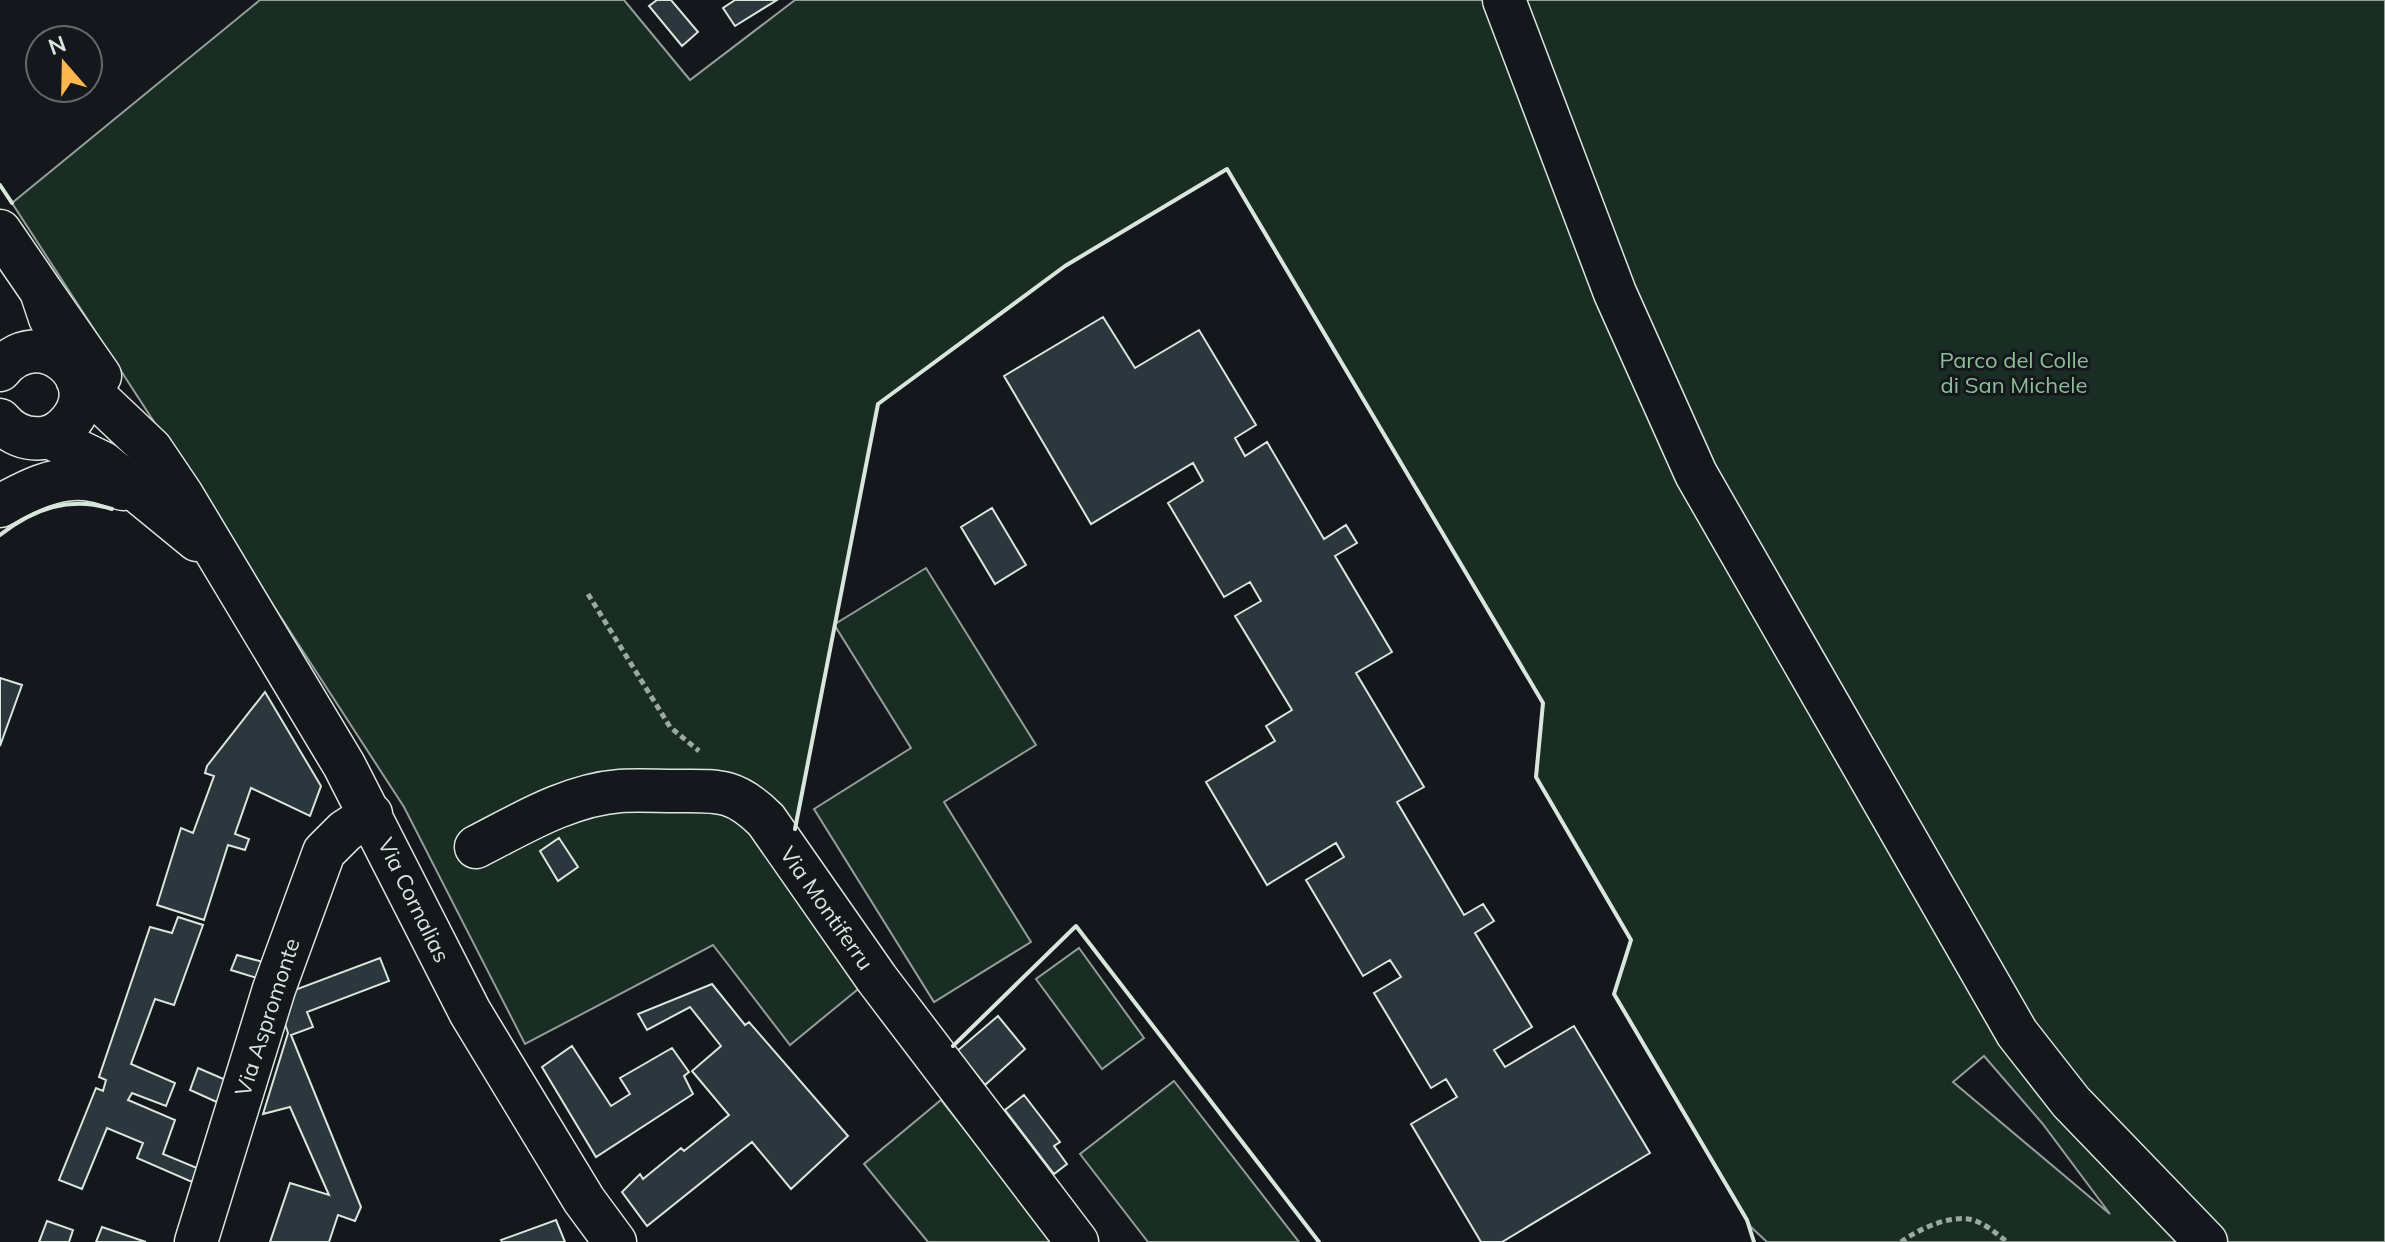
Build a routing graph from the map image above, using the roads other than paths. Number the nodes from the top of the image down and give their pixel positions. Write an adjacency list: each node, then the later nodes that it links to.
1 (1504, 0): 17 (street)
2 (0, 231): 3 (street)
3 (41, 291): 4 (street); 7 (street)
4 (69, 368): 5 (street); 6 (street); 7 (street, Via Cornalias)
5 (0, 370)
6 (28, 432): 8 (street); 9 (street, Via Cornalias)
7 (151, 449): 11 (street, Via Cornalias)
8 (0, 466)
9 (143, 495): 10 (street); 11 (street, Via Cornalias)
10 (0, 506)
11 (217, 556): 12 (street, Via Cornalias)
12 (371, 814): 14 (street, Via Aspromonte); 15 (street, Via Cornalias)
13 (476, 847): 16 (street, Via Montiferru)
14 (196, 1242)
15 (615, 1242)
16 (1077, 1242)
17 (2206, 1242)

